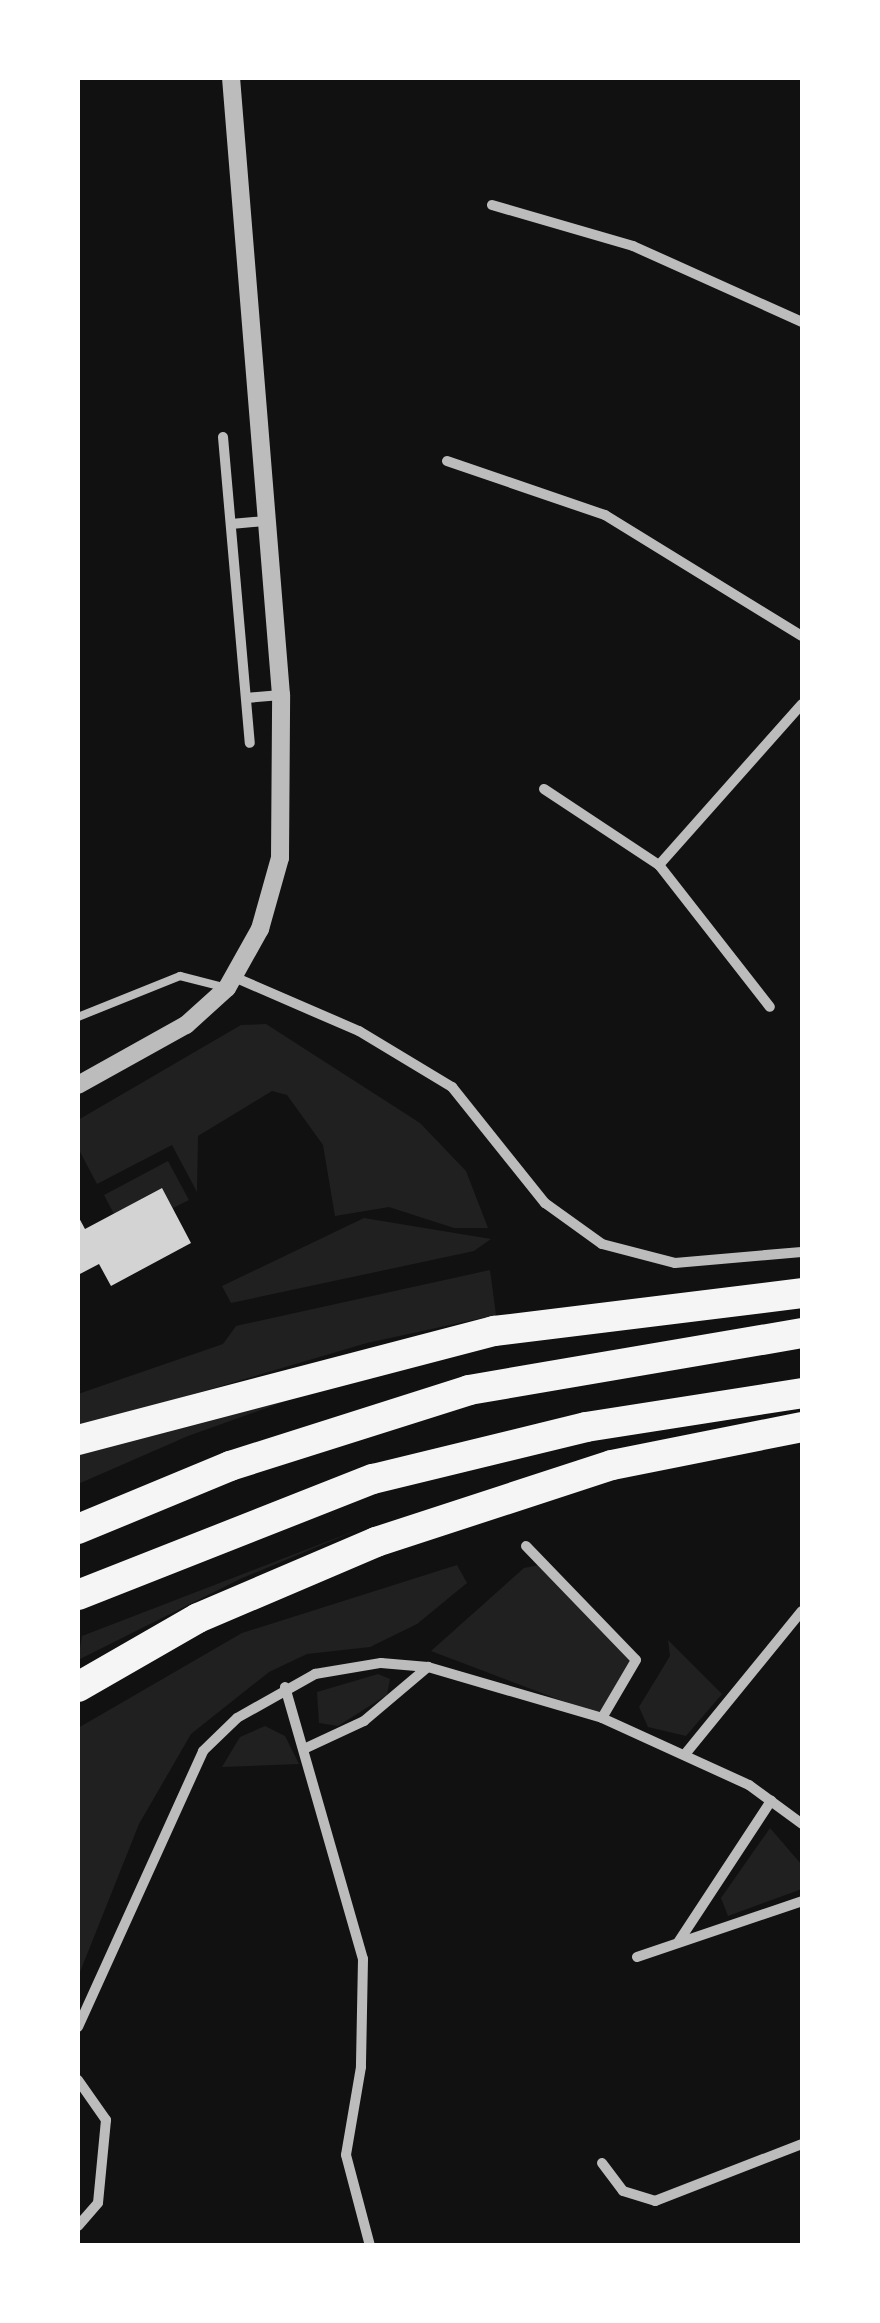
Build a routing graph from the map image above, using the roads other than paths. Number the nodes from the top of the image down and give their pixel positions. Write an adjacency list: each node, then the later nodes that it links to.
1 (231, 78): 6 (street)
2 (492, 205): 3 (street)
3 (802, 322)
4 (223, 437): 7 (street)
5 (448, 461): 8 (street)
6 (267, 521): 7 (street); 9 (street)
7 (230, 524): 10 (street)
8 (802, 636)
9 (280, 696): 10 (street); 15 (street)
10 (246, 698): 12 (street)
11 (802, 704): 14 (street)
12 (250, 743)
13 (544, 789): 14 (street)
14 (658, 865): 16 (street)
15 (230, 983): 17 (lane); 18 (street); 19 (street)
16 (770, 1006)
17 (78, 1017)
18 (78, 1085)
19 (802, 1252)
20 (802, 1292): 24 (highway)
21 (802, 1333): 25 (highway)
22 (802, 1393): 27 (highway)
23 (802, 1427): 30 (highway)
24 (78, 1440)
25 (78, 1529)
26 (526, 1546): 32 (street)
27 (78, 1596)
28 (802, 1611): 34 (street)
29 (428, 1667): 31 (street); 32 (street); 33 (street)
30 (78, 1686)
31 (285, 1687): 33 (street); 40 (street)
32 (602, 1718): 34 (street)
33 (306, 1748): 45 (street)
34 (686, 1753): 35 (street)
35 (771, 1802): 36 (street); 38 (street)
36 (802, 1824)
37 (802, 1901): 38 (street)
38 (678, 1942): 39 (street)
39 (637, 1957)
40 (78, 2027)
41 (78, 2080): 44 (street)
42 (802, 2144): 43 (street)
43 (602, 2163)
44 (78, 2226)
45 (370, 2246)

